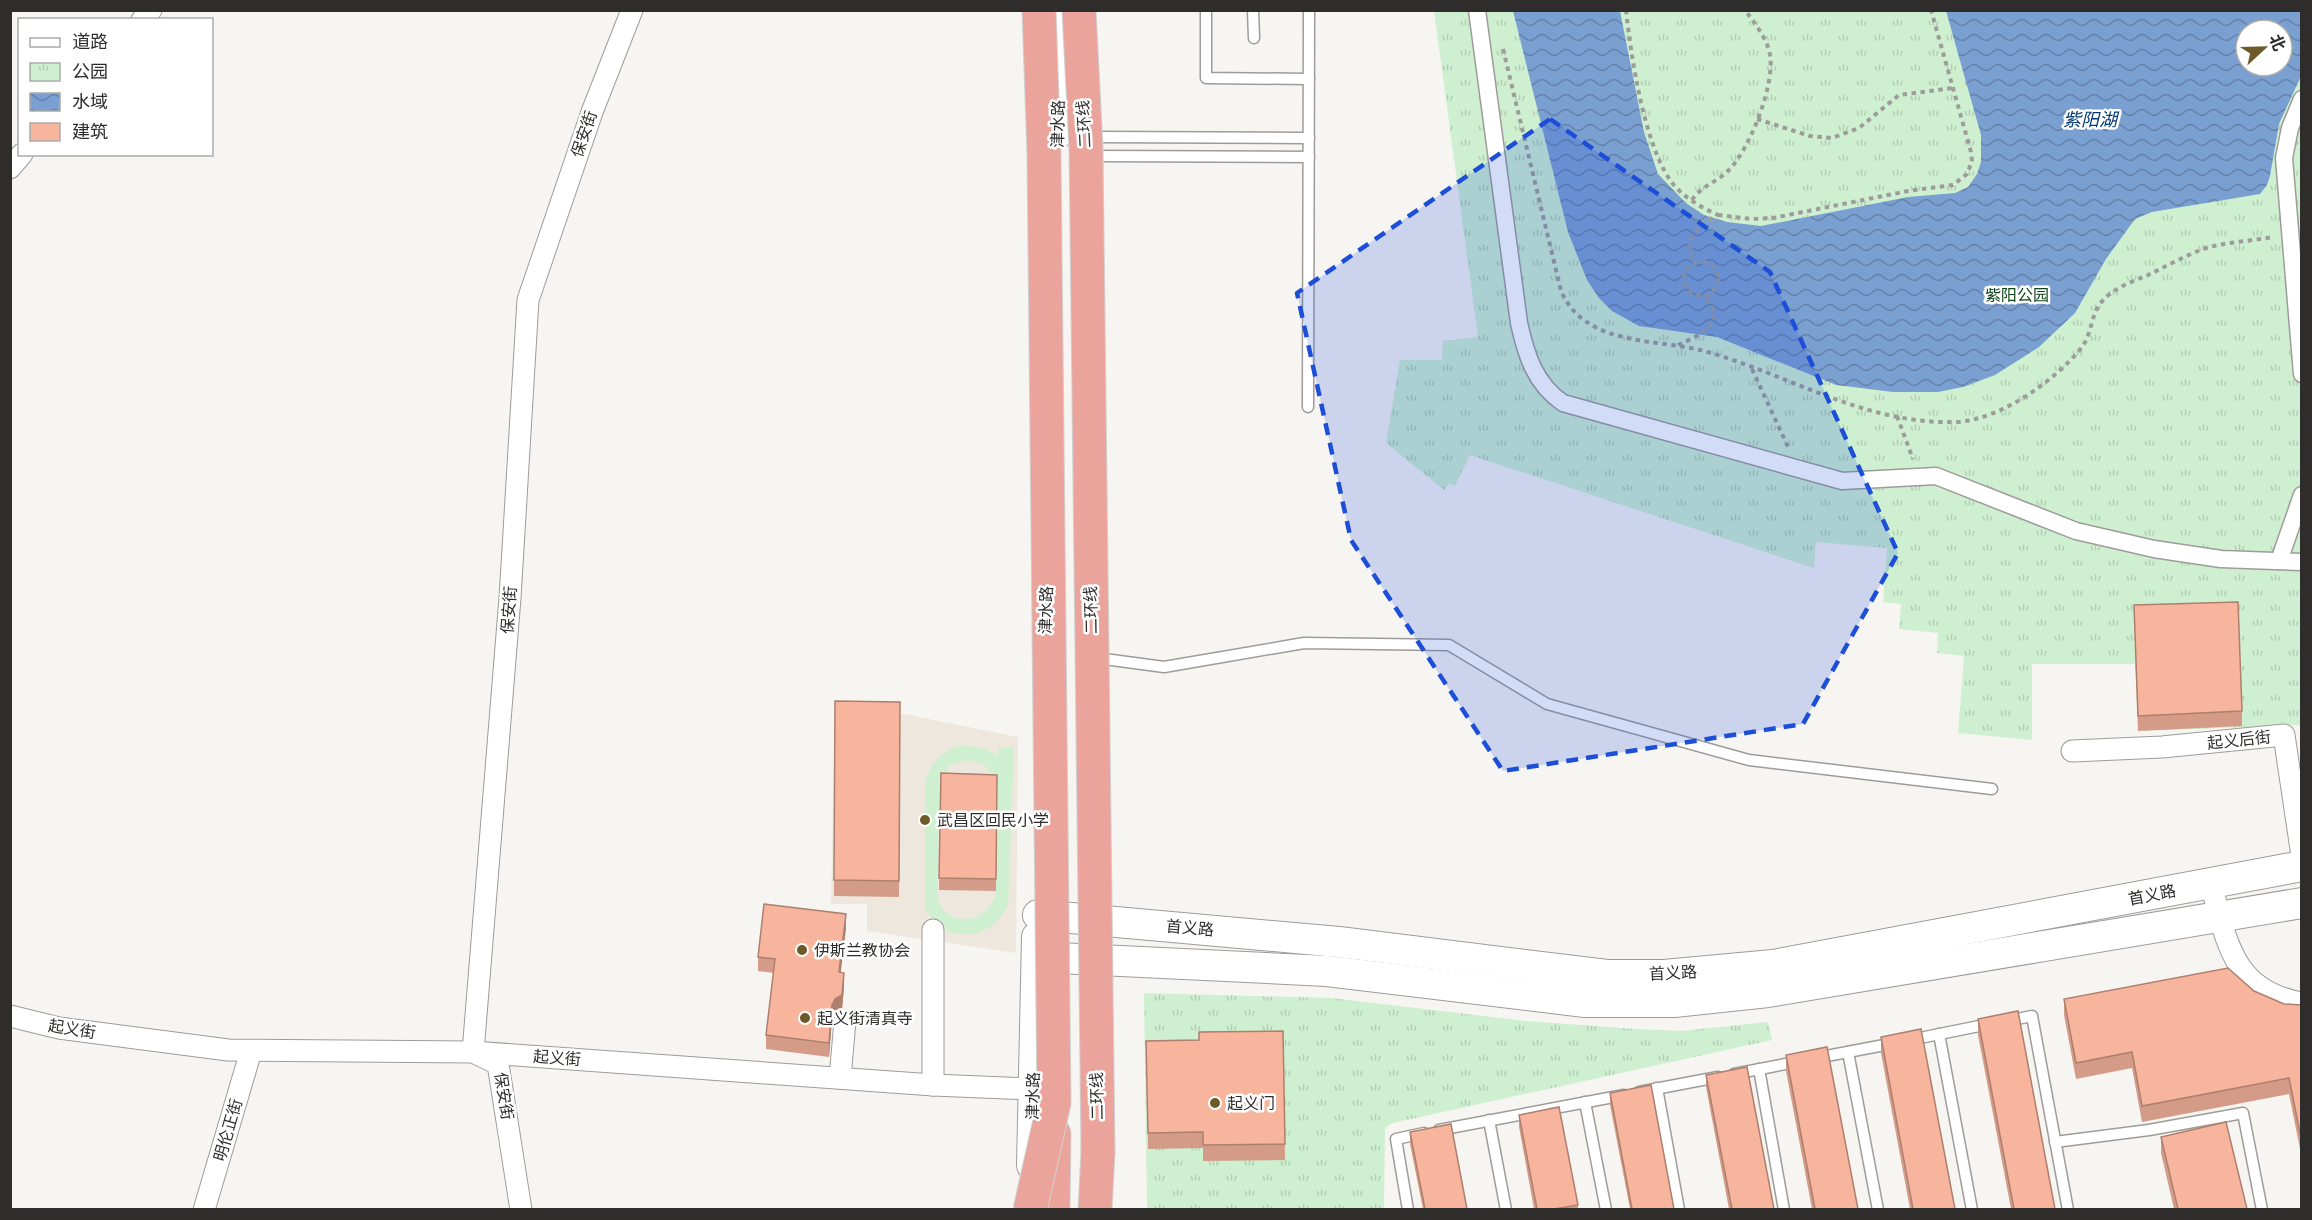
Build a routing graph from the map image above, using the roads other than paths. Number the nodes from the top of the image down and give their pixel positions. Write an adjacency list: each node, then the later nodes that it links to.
1 (632, 10): 41 (street, 保安街)
2 (1039, 10): 47 (highway, bridge)
3 (1059, 10): 30 (main road, 津水路)
4 (1079, 10): 56 (highway, 二环线, bridge)
5 (1096, 10): 14 (main road)
6 (1206, 10): 11 (lane)
7 (1253, 10): 10 (lane)
8 (1309, 10): 11 (lane)
9 (1477, 10): 21 (street)
10 (1254, 39)
11 (1309, 79): 13 (lane)
12 (2301, 99): 18 (street)
13 (1308, 138): 14 (lane); 16 (lane)
14 (1094, 146): 16 (lane); 23 (main road)
15 (20, 156): 17 (street)
16 (1309, 157): 19 (lane)
17 (10, 168)
18 (2301, 374)
19 (1308, 407)
20 (2301, 495): 21 (street)
21 (2279, 561): 22 (street)
22 (2301, 562)
23 (1088, 657): 25 (lane); 32 (main road)
24 (2072, 751): 26 (street, 起义后街)
25 (1992, 789)
26 (2301, 856)
27 (2301, 866): 28 (main road, 首义路)
28 (2211, 884): 31 (street); 32 (main road, 首义路)
29 (2301, 903): 31 (main road, 首义路)
30 (1038, 915): 32 (main road, 首义路); 34 (main road, 津水路)
31 (2220, 916): 35 (main road, 首义路); 36 (street)
32 (1083, 919): 35 (main road)
33 (933, 930): 45 (street)
34 (1037, 957): 35 (main road, 首义路); 47 (main road, 津水路)
35 (1083, 961): 55 (main road)
36 (2301, 1003)
37 (10, 1016): 40 (street, 起义街)
38 (845, 1021): 44 (street)
39 (1939, 1034): 42 (lane); 50 (lane); 63 (lane)
40 (251, 1051): 41 (street, 起义街); 51 (street, 明伦正街)
41 (473, 1052): 44 (street, 起义街); 52 (street, 保安街)
42 (1848, 1052): 43 (lane); 62 (lane)
43 (1759, 1070): 46 (lane); 61 (lane)
44 (840, 1078): 45 (street, 起义街)
45 (933, 1085): 47 (street, 起义街)
46 (1657, 1088): 48 (lane); 60 (lane)
47 (1043, 1096): 53 (highway, bridge); 54 (highway, bridge)
48 (1585, 1102): 49 (lane); 59 (lane)
49 (1490, 1120): 57 (lane); 58 (lane)
50 (2055, 1142): 64 (lane); 65 (lane)
51 (204, 1209)
52 (521, 1209)
53 (1030, 1209)
54 (1053, 1209)
55 (1085, 1209)
56 (1095, 1209)
57 (1408, 1209)
58 (1506, 1209)
59 (1606, 1209)
60 (1678, 1209)
61 (1784, 1209)
62 (1878, 1209)
63 (1972, 1209)
64 (2068, 1209)
65 (2262, 1209)

